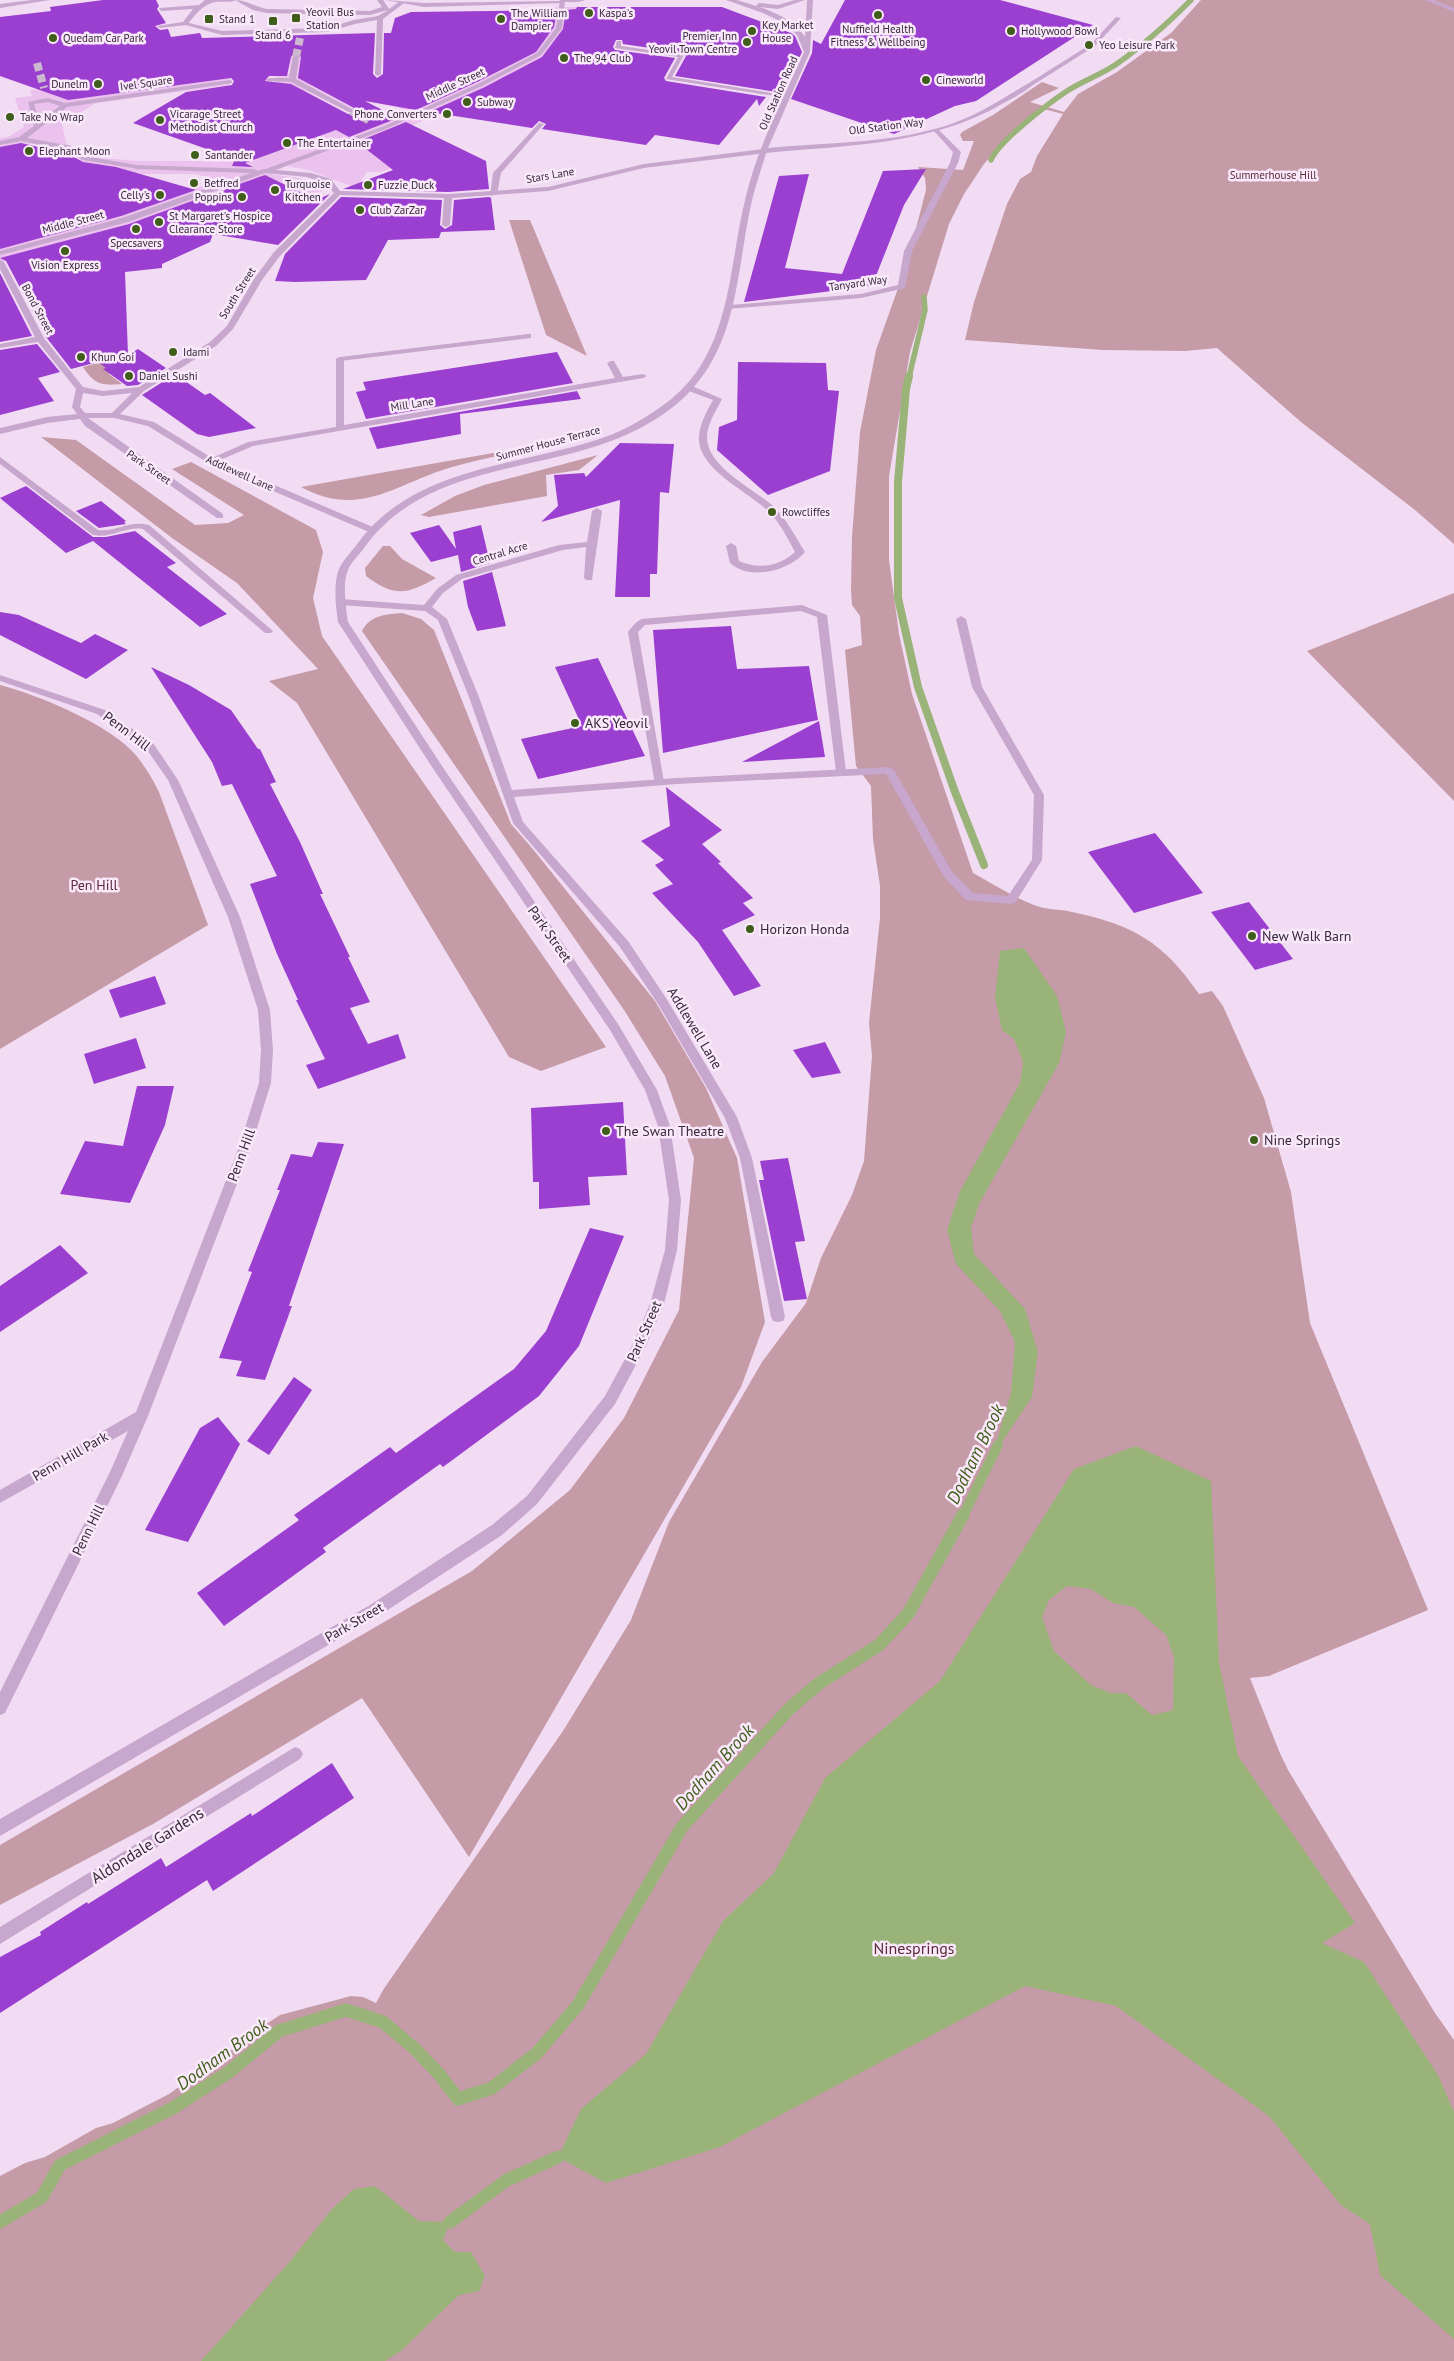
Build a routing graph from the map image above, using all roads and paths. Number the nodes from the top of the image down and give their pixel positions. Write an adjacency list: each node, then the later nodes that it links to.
1 (47, 0): 15 (street)
2 (209, 0): 3 (street); 16 (street)
3 (233, 0)
4 (238, 0): 5 (street)
5 (380, 0)
6 (388, 0): 13 (street)
7 (582, 0): 12 (street)
8 (729, 0): 14 (street, Old Station Road)
9 (802, 0): 14 (street)
10 (810, 0): 24 (street)
11 (1428, 0): 18 (street)
12 (562, 1): 13 (street); 36 (street, Middle Street)
13 (401, 3): 19 (street)
14 (751, 4): 24 (street, Old Station Road)
15 (0, 6)
16 (202, 6): 17 (street); 21 (street)
17 (161, 9)
18 (1454, 10)
19 (380, 18): 21 (street); 26 (street)
20 (1118, 18): 37 (street, Old Station Way)
21 (185, 24): 22 (street)
22 (160, 26)
23 (619, 42): 30 (street)
24 (807, 52): 30 (street, Old Station Road)
25 (296, 57): 28 (street)
26 (378, 74)
27 (269, 80): 28 (street)
28 (292, 80): 32 (street)
29 (230, 82): 31 (street, Ivel Square)
30 (787, 96): 40 (street, Old Station Road)
31 (65, 105): 35 (street, Ivel Square); 35 (street, Ivel Square)
32 (352, 111)
33 (372, 122): 36 (street)
34 (541, 124): 43 (street)
35 (37, 125): 38 (street, Ivel Square)
36 (384, 128): 41 (street, Middle Street)
37 (936, 130): 40 (street, Old Station Way); 48 (street, Tanyard Way)
38 (21, 139): 39 (street); 41 (street)
39 (0, 143)
40 (763, 150): 43 (street, Stars Lane); 48 (street, Summer House Terrace)
41 (264, 171): 42 (street, Middle Street); 46 (street, Middle Street)
42 (338, 193): 44 (street, Stars Lane); 55 (street, South Street)
43 (493, 194): 44 (street, Stars Lane)
44 (448, 196): 45 (street)
45 (446, 225)
46 (0, 253)
47 (0, 262): 50 (street, Bond Street)
48 (730, 307): 56 (street, Summer House Terrace)
49 (528, 336): 60 (street)
50 (40, 339): 51 (street); 57 (street, Bond Street)
51 (0, 346)
52 (611, 363): 54 (street)
53 (643, 376): 54 (street, Mill Lane)
54 (620, 380): 60 (street, Mill Lane)
55 (140, 388): 57 (street, South Street); 58 (street, South Street)
56 (688, 388): 66 (street, Summer House Terrace); 68 (street)
57 (80, 389): 59 (street)
58 (114, 415): 59 (street, Addlewell Lane); 63 (street, Addlewell Lane)
59 (81, 416): 61 (street); 65 (street, Park Street)
60 (340, 427): 63 (street, Mill Lane)
61 (0, 431)
62 (0, 460): 73 (street)
63 (211, 462): 66 (street, Addlewell Lane)
64 (597, 512): 67 (street)
65 (220, 516)
66 (372, 530): 70 (street, Summer House Terrace)
67 (591, 544): 69 (street); 71 (street, Central Acre)
68 (731, 546)
69 (589, 578)
70 (340, 602): 71 (street); 83 (street, Park Street)
71 (427, 608): 77 (street, Addlewell Lane)
72 (961, 619): 75 (street)
73 (268, 631)
74 (0, 678): 79 (street, Penn Hill)
75 (841, 772): 76 (street); 76 (street)
76 (659, 782): 77 (street)
77 (508, 794): 78 (street, Addlewell Lane)
78 (778, 1317)
79 (141, 1416): 80 (street, Penn Hill Park); 81 (street, Penn Hill)
80 (0, 1497)
81 (0, 1708)
82 (295, 1754): 84 (street, Aldondale Gardens)
83 (0, 1828)
84 (0, 1936)

